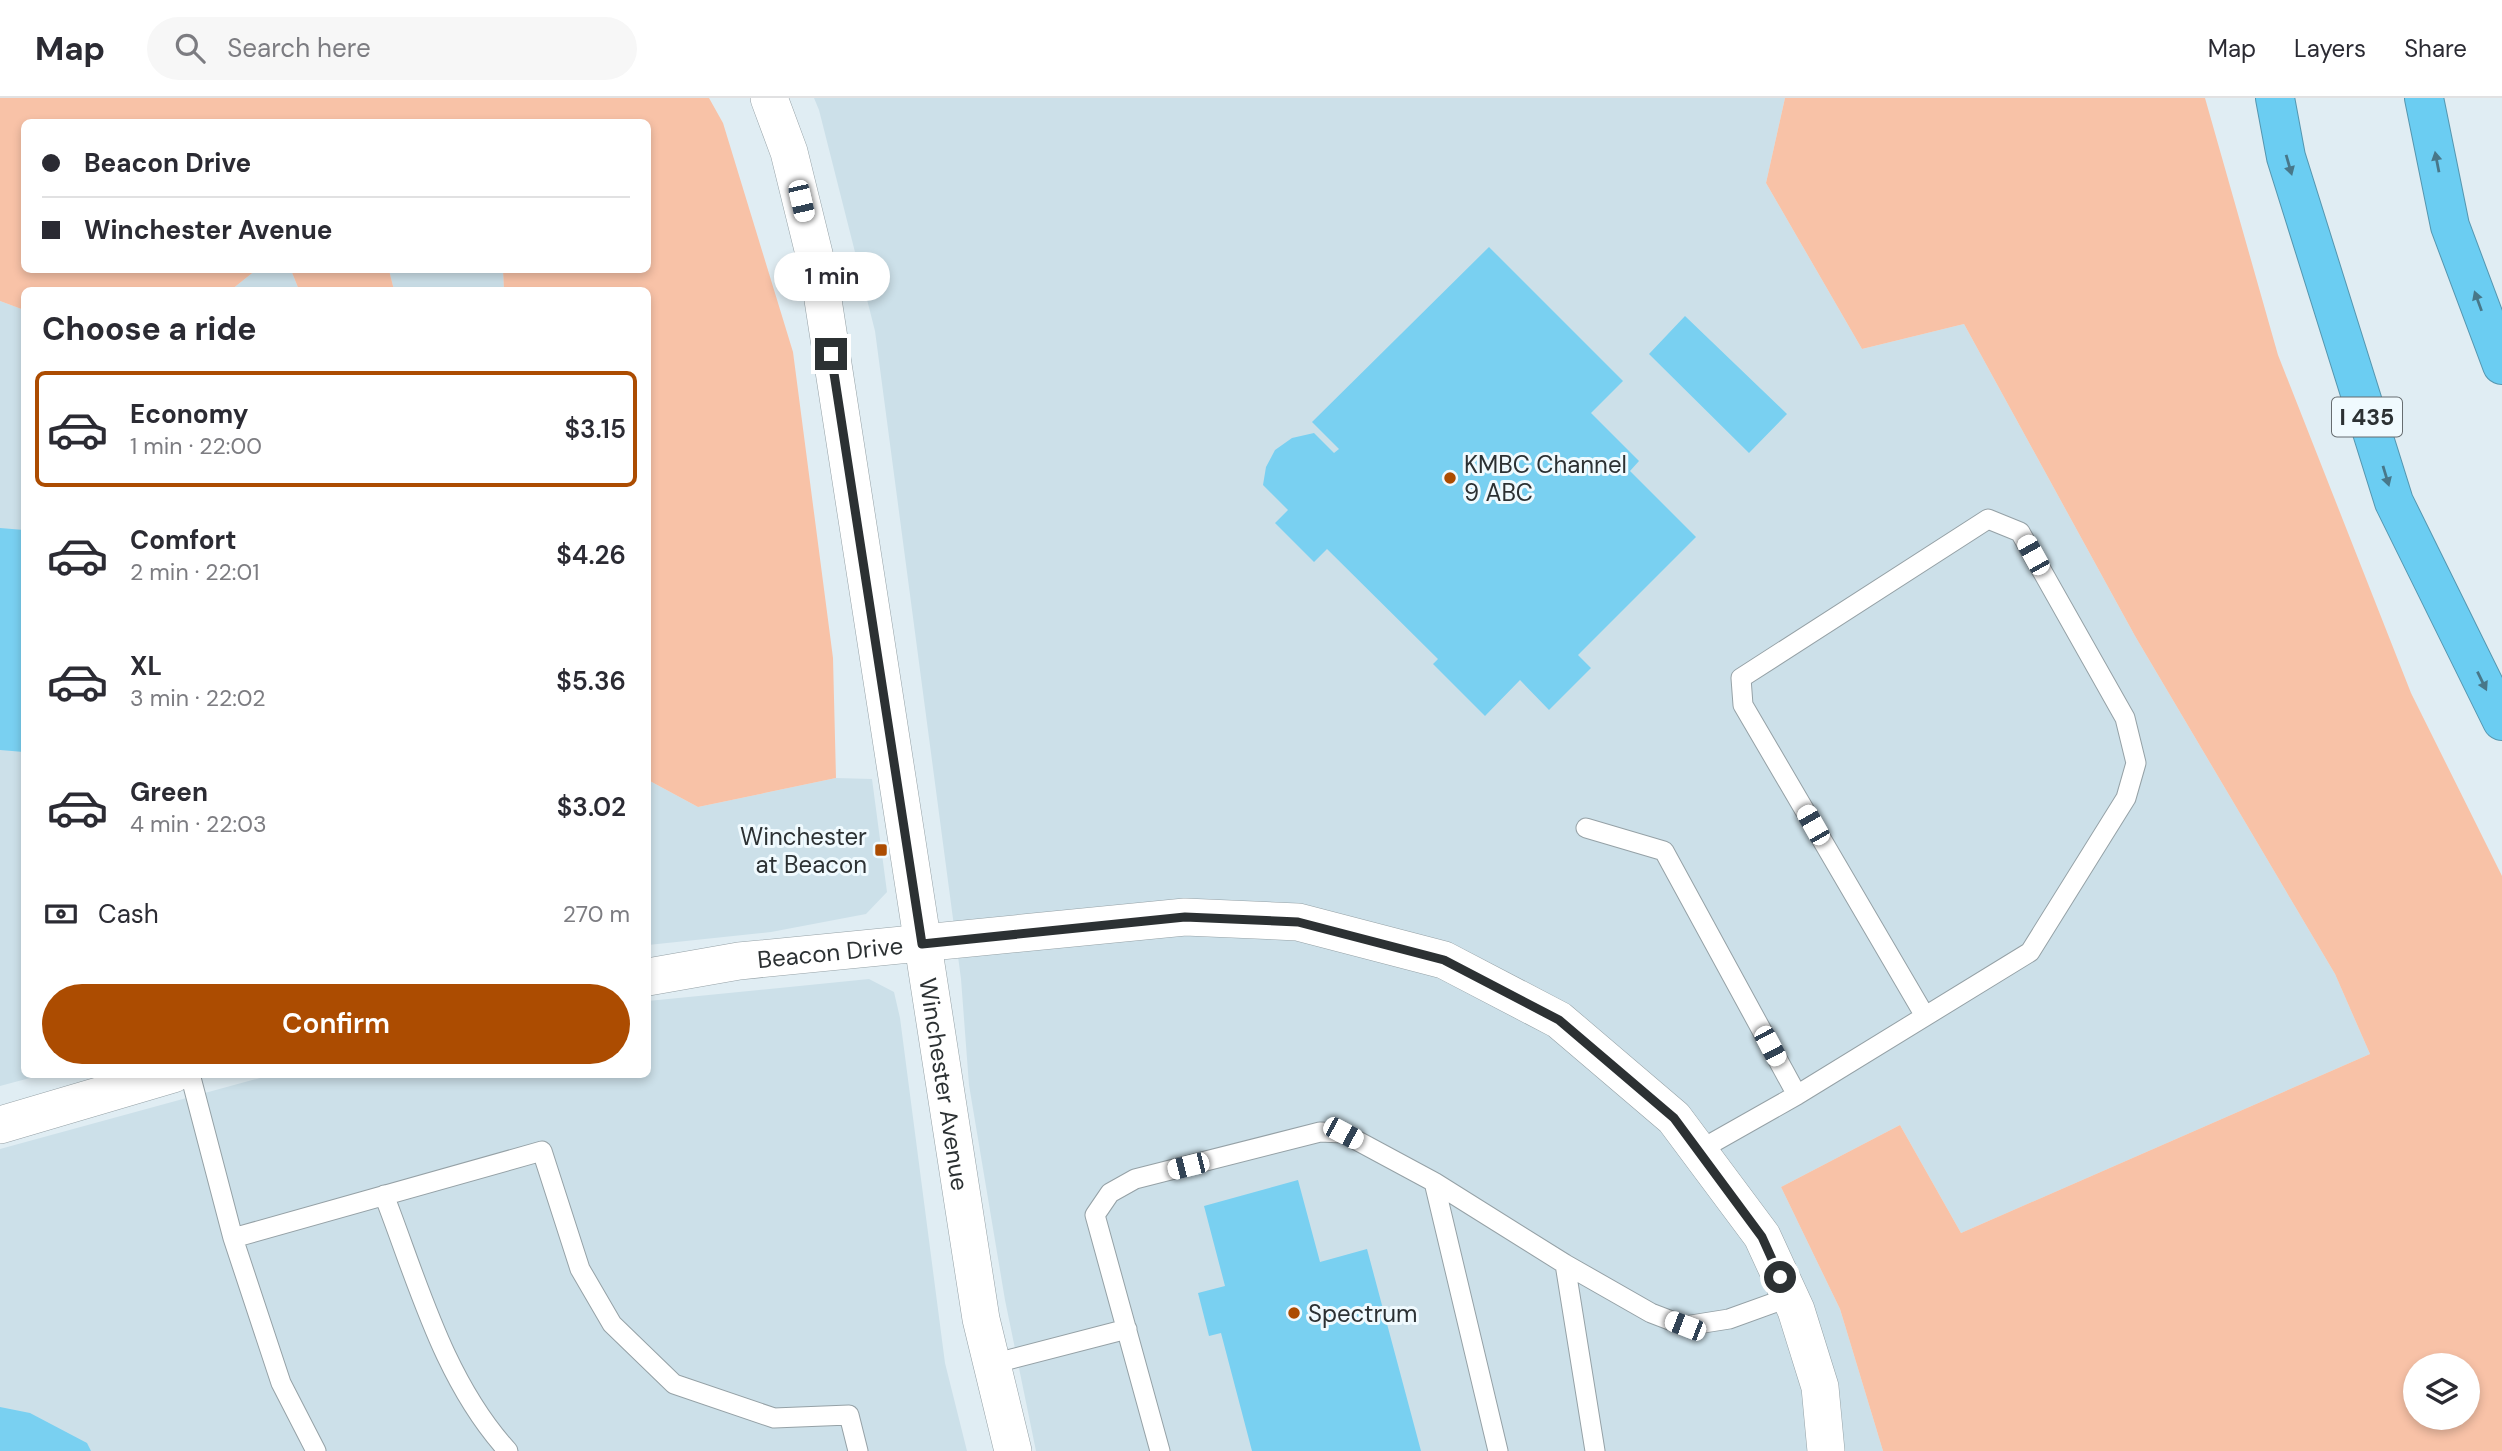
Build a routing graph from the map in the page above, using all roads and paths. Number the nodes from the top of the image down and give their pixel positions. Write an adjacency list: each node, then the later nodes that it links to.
1 (769, 98): 7 (street, Winchester Avenue)
2 (2275, 98): 5 (highway, I 435, one-way to 5)
3 (2424, 98): 4 (highway, one-way to 3)
4 (2502, 365)
5 (2502, 721)
6 (1586, 828): 12 (lane)
7 (922, 944): 8 (street, Beacon Drive); 14 (street, Beacon Drive); 21 (street, Winchester Avenue)
8 (651, 976)
9 (1924, 1016): 9 (lane); 12 (lane)
10 (159, 1078): 13 (street)
11 (191, 1078): 17 (lane)
12 (1797, 1095): 14 (lane)
13 (0, 1125)
14 (1698, 1151): 19 (street, Beacon Drive)
15 (1434, 1182): 18 (lane); 20 (lane); 27 (lane)
16 (384, 1195): 17 (lane); 23 (lane); 24 (lane)
17 (233, 1238): 22 (lane)
18 (1565, 1264): 19 (lane); 28 (lane)
19 (1790, 1297): 29 (street, Beacon Drive)
20 (1127, 1329): 21 (lane); 26 (lane)
21 (992, 1364): 25 (street, Winchester Avenue)
22 (316, 1451)
23 (508, 1451)
24 (859, 1451)
25 (1013, 1451)
26 (1160, 1451)
27 (1499, 1451)
28 (1595, 1451)
29 (1826, 1451)

